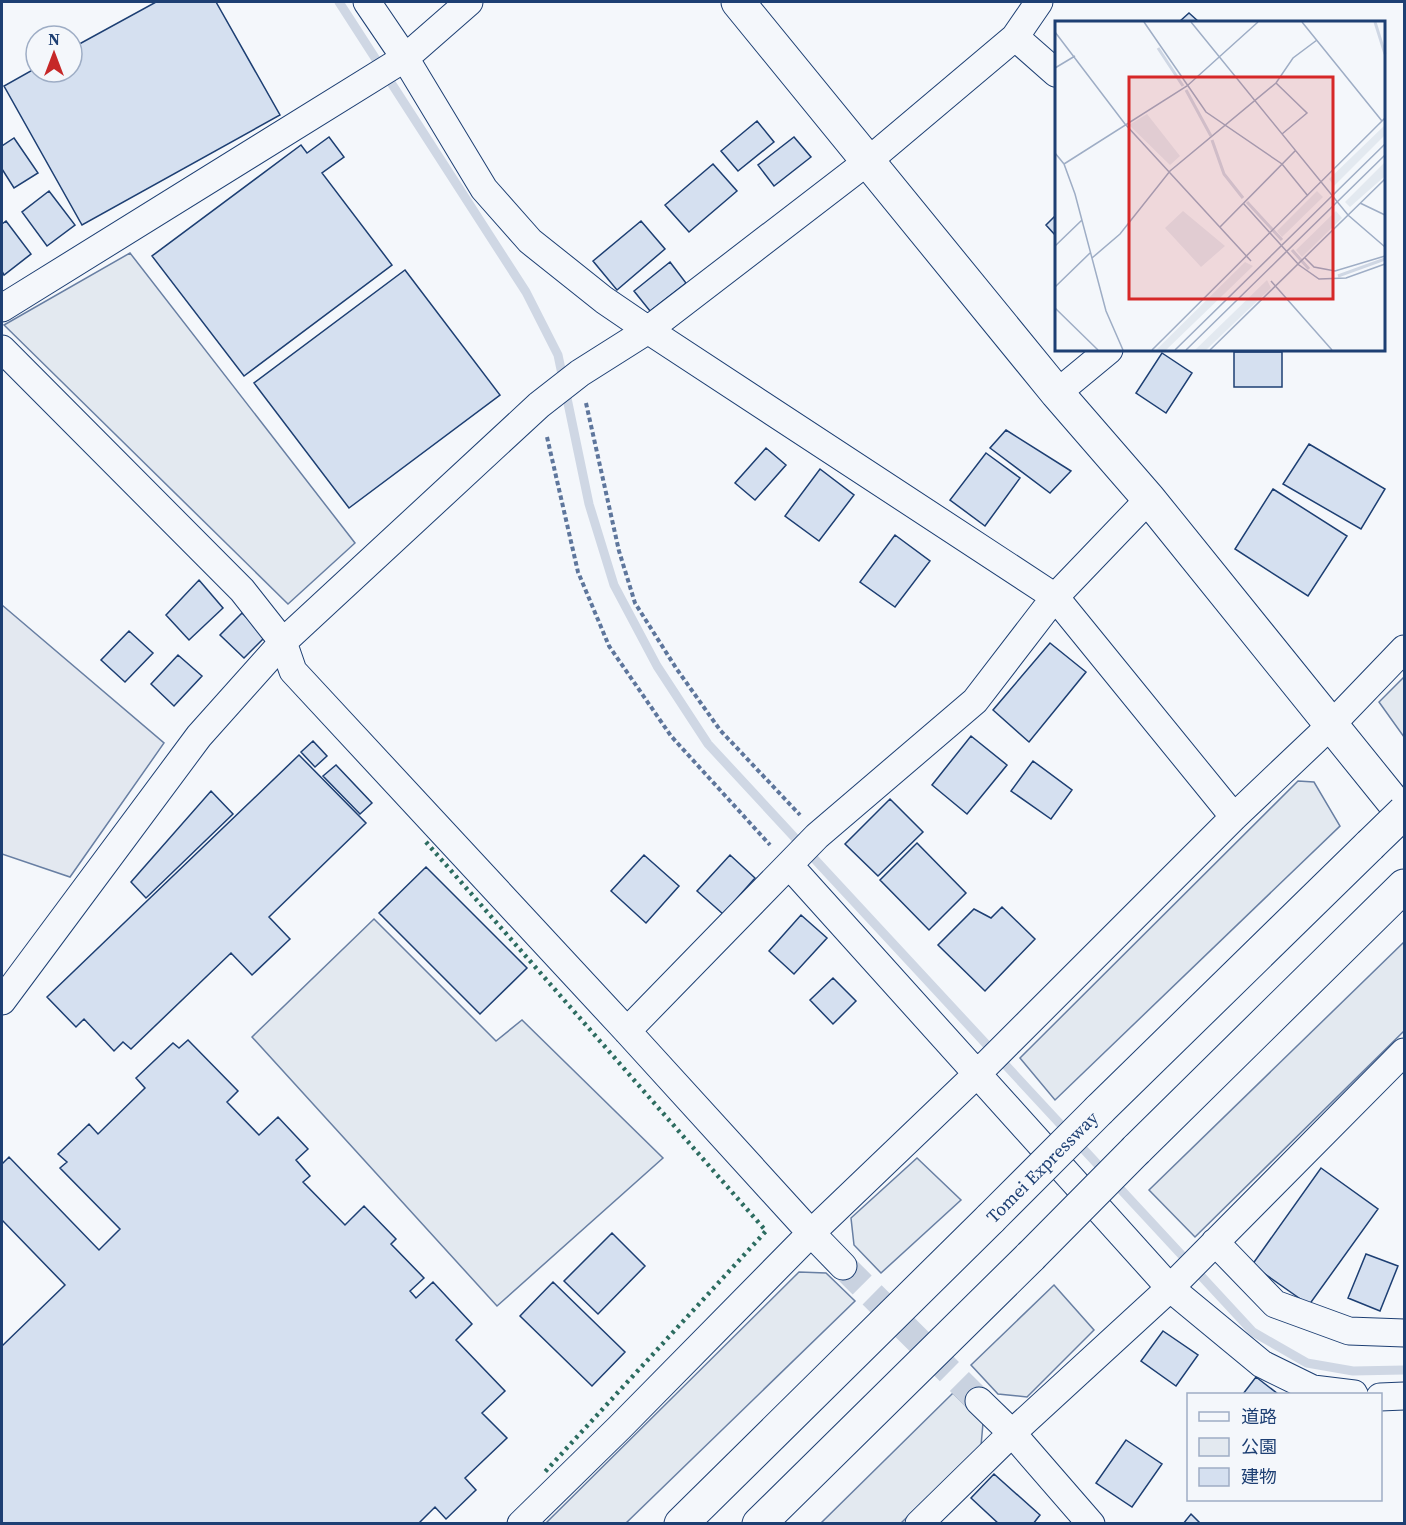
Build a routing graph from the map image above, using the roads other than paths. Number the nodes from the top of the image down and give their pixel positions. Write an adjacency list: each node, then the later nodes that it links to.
1 (367, 2): 6 (street)
2 (470, 2): 6 (street)
3 (738, 2): 8 (main road)
4 (1039, 2): 5 (street)
5 (1015, 37): 7 (street); 8 (street)
6 (403, 59): 9 (street); 10 (street)
7 (1055, 72)
8 (868, 161): 10 (street); 13 (main road)
9 (2, 308)
10 (648, 330): 15 (street); 16 (street)
11 (2, 348): 16 (street)
12 (1108, 351): 13 (street)
13 (1057, 393): 14 (main road)
14 (1149, 499): 15 (street); 18 (main road)
15 (1055, 597): 20 (street); 21 (street)
16 (284, 642): 23 (street); 24 (street)
17 (1404, 649): 18 (street)
18 (1332, 724): 19 (main road); 20 (street)
19 (1404, 813): 38 (main road, Tomei Expressway, bridge)
20 (1234, 817): 26 (street)
21 (790, 864): 24 (street); 26 (street)
22 (1403, 887): 39 (main road, bridge)
23 (2, 1001)
24 (627, 1031): 27 (street)
25 (1404, 1052): 28 (street)
26 (979, 1073): 27 (street); 30 (street)
27 (811, 1233): 29 (street); 37 (street)
28 (1210, 1247): 30 (street); 31 (street)
29 (843, 1266)
30 (1174, 1284): 32 (street); 36 (street)
31 (1404, 1333)
32 (1340, 1393)
33 (1404, 1396): 34 (street)
34 (1382, 1397)
35 (979, 1401): 36 (street)
36 (1012, 1433): 40 (street); 41 (street)
37 (521, 1524)
38 (681, 1524)
39 (759, 1524)
40 (919, 1524)
41 (1091, 1524)

